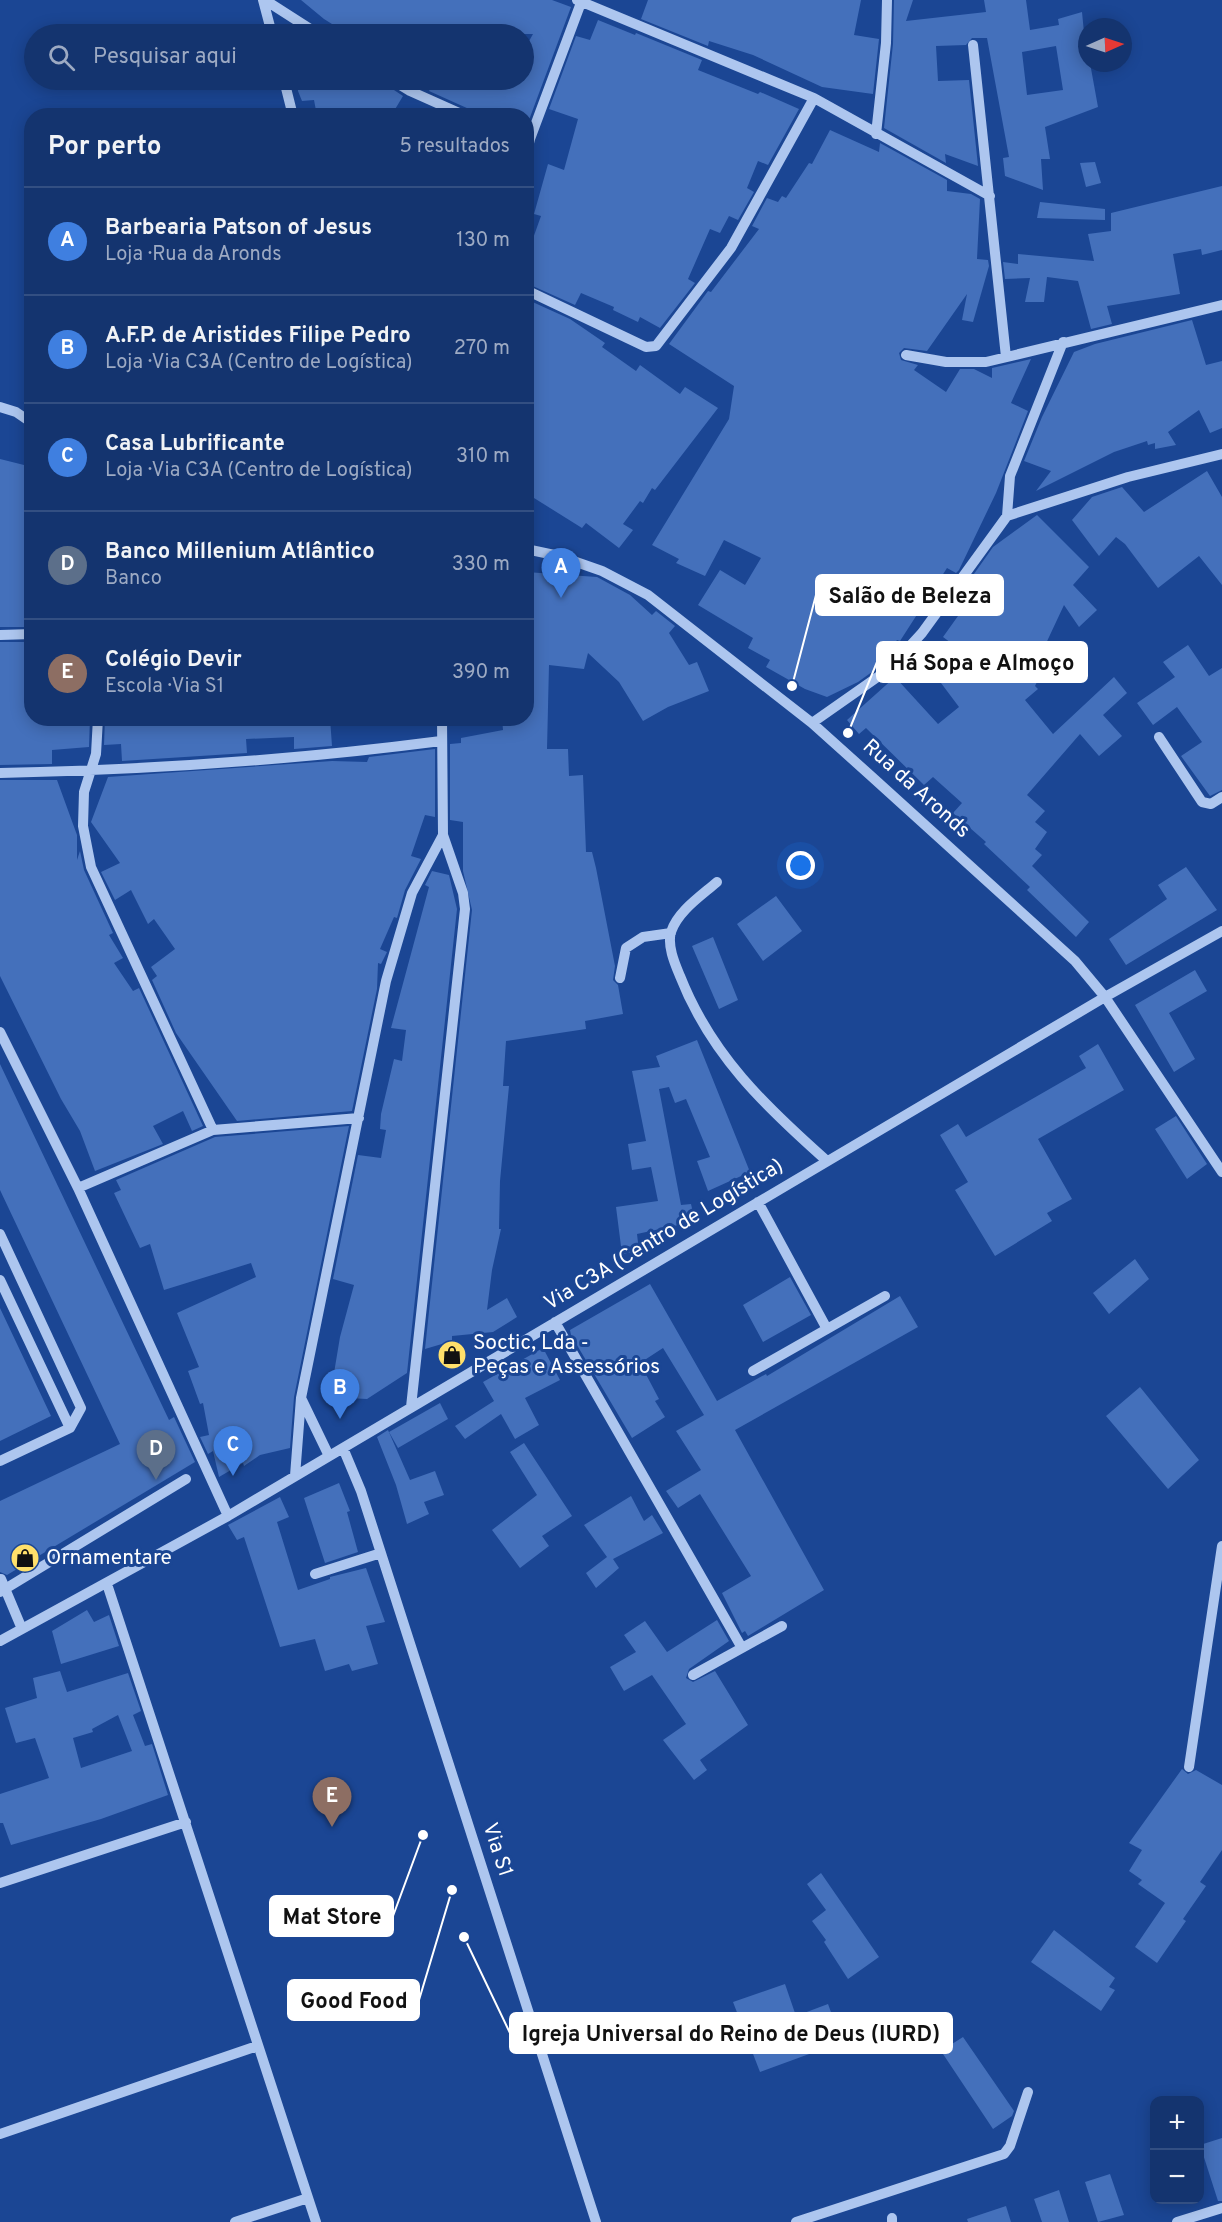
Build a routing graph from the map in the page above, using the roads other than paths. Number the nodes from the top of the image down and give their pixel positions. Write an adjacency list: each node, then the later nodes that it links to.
1 (264, 0): 4 (street); 5 (street)
2 (887, 0): 13 (street)
3 (580, 1): 9 (street); 12 (street)
4 (270, 24)
5 (302, 24)
6 (973, 45): 14 (street)
7 (286, 90): 10 (street)
8 (408, 90): 11 (street)
9 (814, 98): 13 (street); 15 (street)
10 (291, 108)
11 (448, 108)
12 (534, 122)
13 (876, 134): 14 (street)
14 (990, 196): 19 (street)
15 (534, 294)
16 (1222, 305): 17 (street)
17 (1063, 342): 19 (street); 25 (street)
18 (906, 355): 19 (street)
19 (1006, 357)
20 (0, 407): 21 (street)
21 (16, 412): 22 (street); 23 (street)
22 (24, 412)
23 (24, 418)
24 (1221, 458): 25 (street)
25 (1007, 516): 29 (street)
26 (534, 551): 29 (street, Rua da Aronds)
27 (0, 634): 28 (street)
28 (24, 634)
29 (812, 723): 42 (street, Rua da Aronds)
30 (98, 726): 34 (street)
31 (442, 726): 33 (street)
32 (1159, 737): 36 (street)
33 (441, 741): 34 (street); 37 (street)
34 (91, 771): 35 (street); 45 (street)
35 (0, 773)
36 (1222, 797)
37 (443, 835): 44 (street); 57 (street)
38 (717, 882): 40 (street)
39 (1222, 932): 42 (street, Via C3A (Centro de Logística))
40 (671, 933): 41 (street); 46 (street)
41 (620, 978)
42 (1105, 997): 46 (street, Via C3A (Centro de Logística)); 47 (street, Rua da Aronds)
43 (0, 1032): 48 (street)
44 (359, 1118): 45 (street); 56 (street)
45 (213, 1130): 48 (street)
46 (827, 1161): 49 (street, Via C3A (Centro de Logística))
47 (1222, 1172)
48 (78, 1188): 64 (street)
49 (758, 1202): 53 (street, Via C3A (Centro de Logística)); 54 (street)
50 (0, 1234): 58 (street)
51 (0, 1280): 58 (street)
52 (885, 1296): 54 (street)
53 (555, 1322): 57 (street, Via C3A (Centro de Logística)); 73 (street)
54 (827, 1329): 55 (street)
55 (753, 1371)
56 (301, 1398): 60 (street); 62 (street)
57 (411, 1407): 59 (street, Via C3A (Centro de Logística))
58 (70, 1428): 61 (street)
59 (343, 1448): 60 (street, Via C3A (Centro de Logística)); 66 (street, Via S1)
60 (329, 1456): 62 (street, Via C3A (Centro de Logística))
61 (0, 1461)
62 (295, 1476): 64 (street, Via C3A (Centro de Logística))
63 (186, 1479): 69 (street)
64 (228, 1516): 68 (street, Via C3A (Centro de Logística))
65 (1222, 1546): 75 (street)
66 (381, 1553): 67 (street); 85 (street, Via S1)
67 (315, 1574)
68 (107, 1584): 71 (street, Via C3A (Centro de Logística)); 76 (street)
69 (2, 1587): 71 (street)
70 (782, 1626): 73 (street)
71 (22, 1629): 72 (street, Via C3A (Centro de Logística))
72 (0, 1641)
73 (742, 1648): 74 (street)
74 (693, 1675)
75 (1189, 1767)
76 (186, 1822): 77 (street); 78 (street)
77 (0, 1883)
78 (257, 2046): 80 (street); 81 (street)
79 (1028, 2092): 86 (street)
80 (0, 2134)
81 (308, 2198): 83 (street); 84 (street)
82 (1222, 2208): 87 (street)
83 (235, 2222)
84 (316, 2222)
85 (596, 2222)
86 (796, 2222)
87 (1177, 2222)

